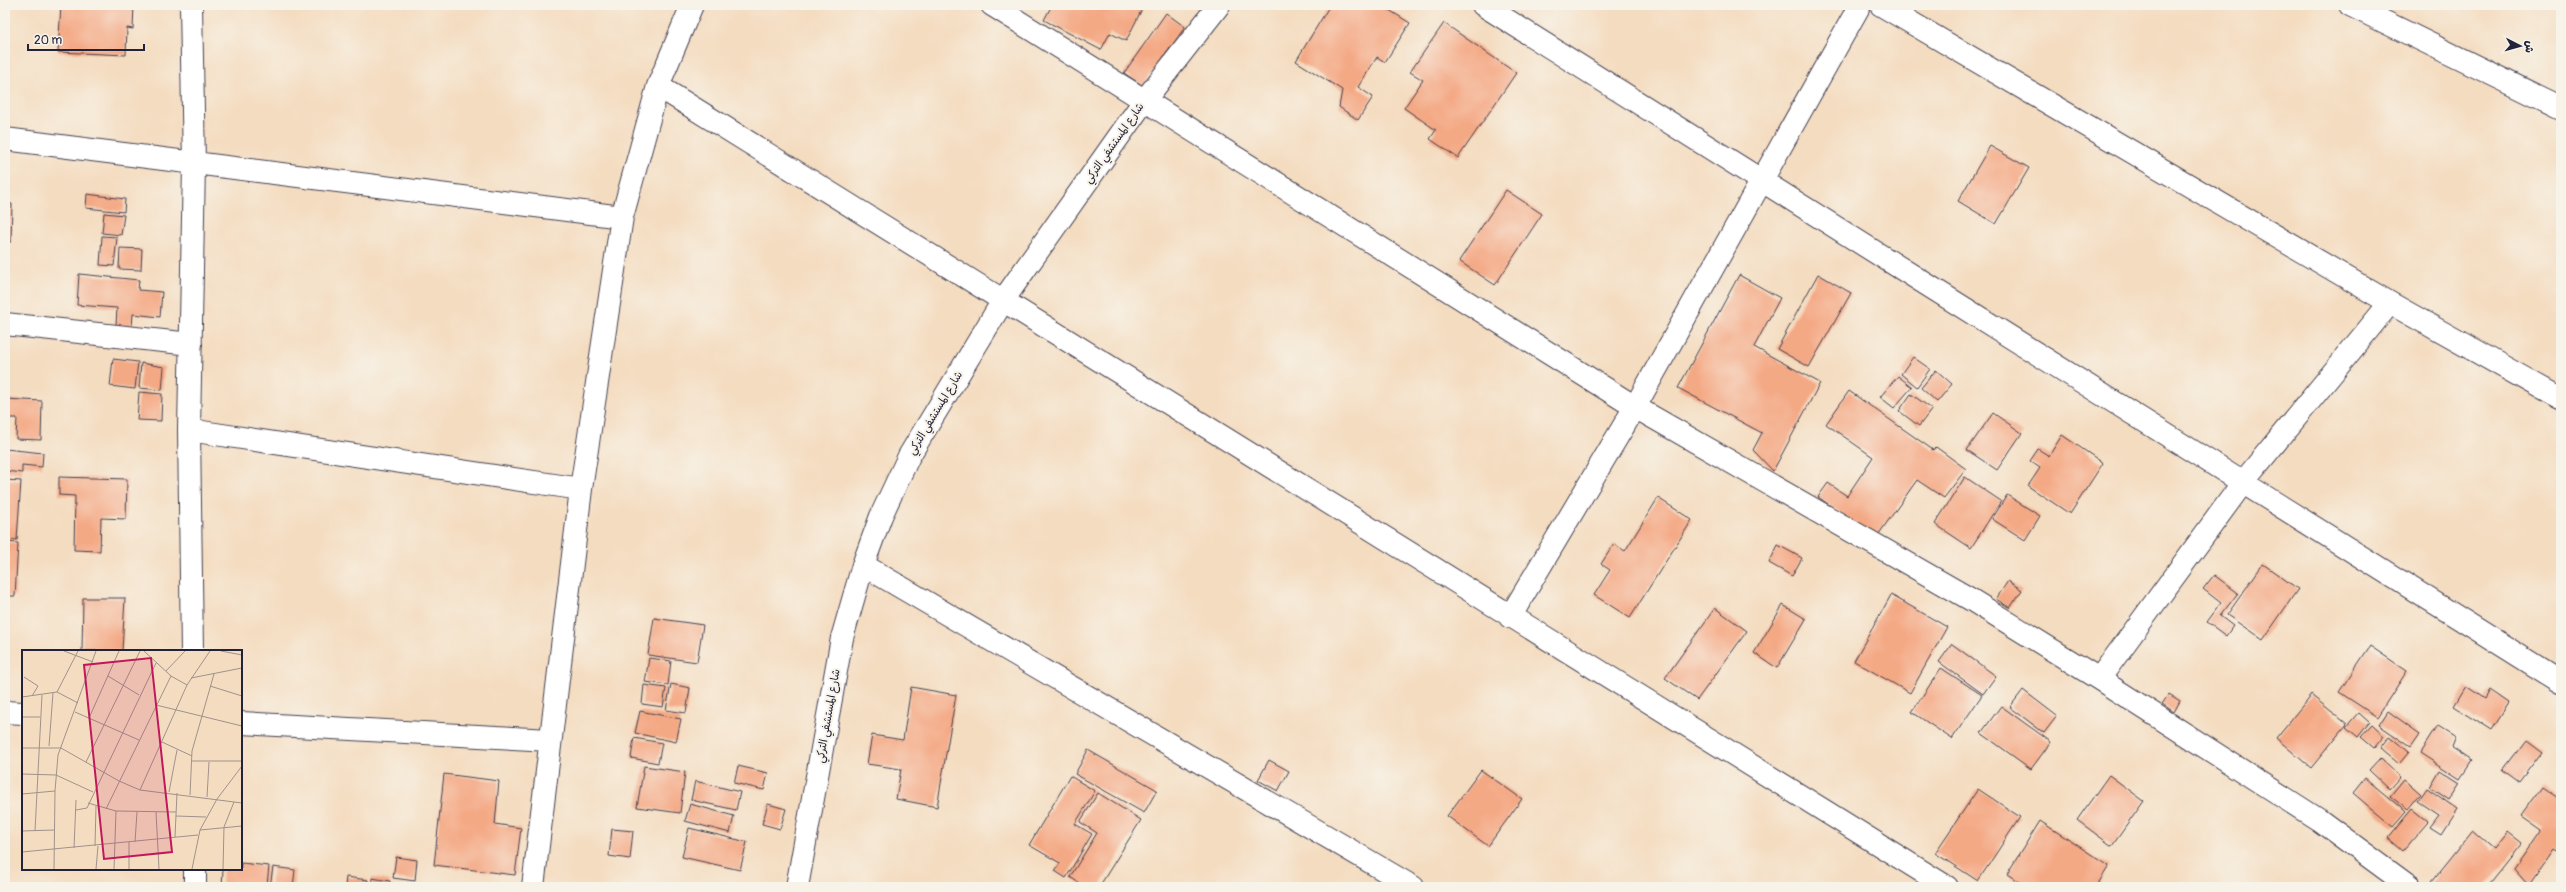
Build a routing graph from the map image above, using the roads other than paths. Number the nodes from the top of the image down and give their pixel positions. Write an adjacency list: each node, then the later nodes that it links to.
1 (191, 5): 13 (street)
2 (692, 5): 9 (street)
3 (992, 5): 10 (street)
4 (1219, 5): 10 (street, شارع المستشفي التركي)
5 (1483, 5): 14 (street)
6 (1860, 5): 14 (street)
7 (1881, 5): 17 (street)
8 (2350, 5): 11 (street)
9 (658, 86): 15 (street); 16 (street)
10 (1144, 101): 16 (street, شارع المستشفي التركي); 21 (street)
11 (2561, 108)
12 (5, 139): 13 (street)
13 (194, 164): 15 (street); 19 (street)
14 (1759, 181): 21 (street); 23 (street)
15 (622, 217): 24 (street)
16 (1004, 299): 25 (street, شارع المستشفي التركي); 26 (street)
17 (2390, 303): 20 (street); 23 (street)
18 (5, 324): 19 (street)
19 (191, 344): 22 (street)
20 (2561, 399)
21 (1635, 407): 26 (street); 28 (street)
22 (189, 430): 24 (street); 27 (street)
23 (2244, 481): 28 (street); 29 (street)
24 (581, 489): 33 (street)
25 (863, 565): 37 (street, شارع المستشفي التركي); 38 (street)
26 (1510, 617): 39 (street)
27 (192, 650)
28 (2099, 679): 40 (street)
29 (2561, 682)
30 (5, 712): 31 (street)
31 (22, 713)
32 (242, 723): 33 (street)
33 (550, 740): 36 (street)
34 (195, 870): 35 (street)
35 (195, 887)
36 (533, 887)
37 (797, 887)
38 (1413, 887)
39 (1946, 887)
40 (2410, 887)

